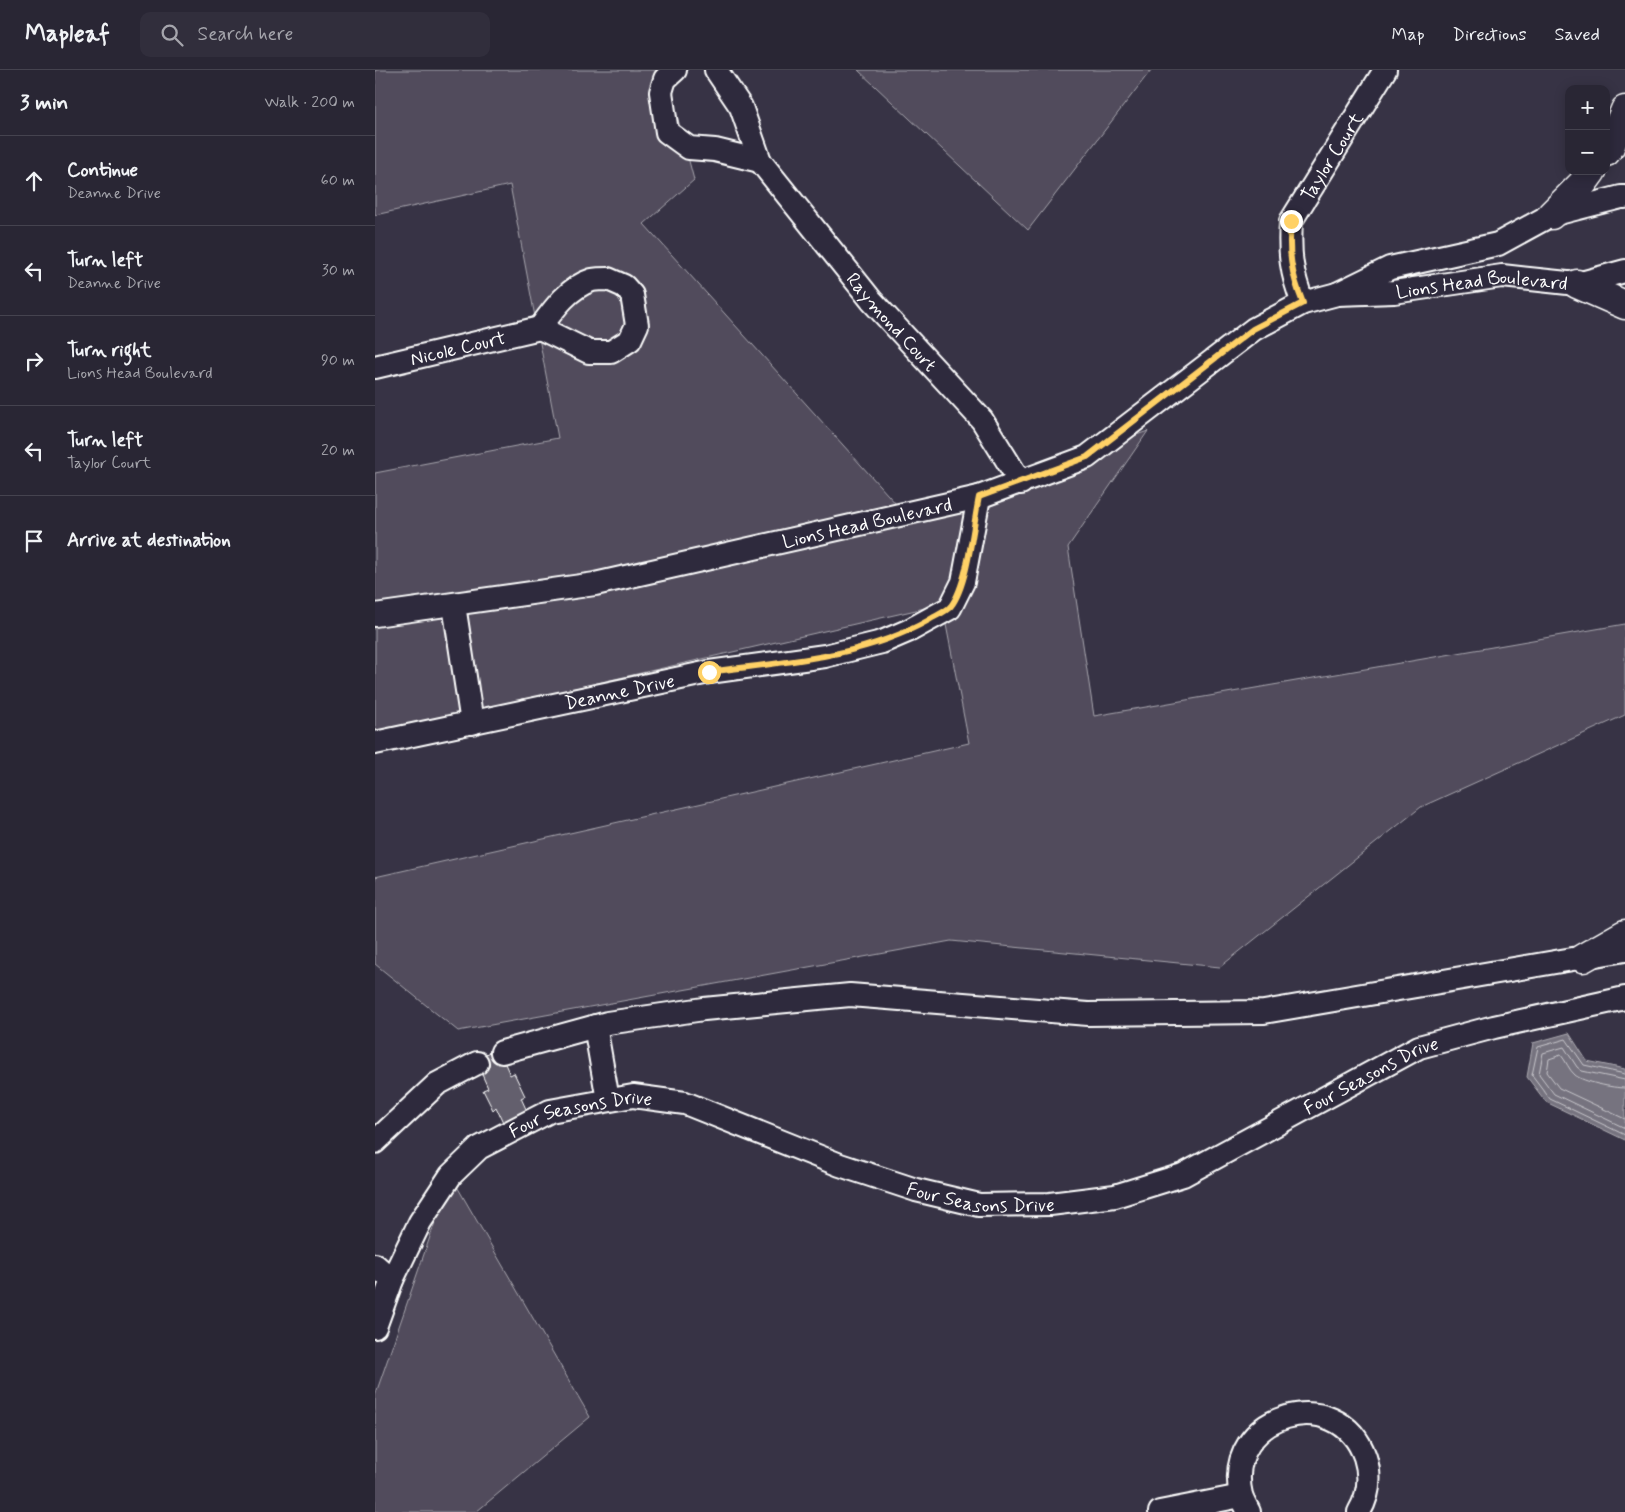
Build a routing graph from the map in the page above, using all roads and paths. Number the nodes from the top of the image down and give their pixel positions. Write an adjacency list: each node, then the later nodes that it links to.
1 (675, 70): 6 (street)
2 (716, 70): 6 (street, Raymond Court)
3 (1385, 70): 13 (street, Taylor Court)
4 (1625, 110): 5 (main road)
5 (1610, 147)
6 (760, 161): 17 (street, Raymond Court)
7 (1589, 175): 9 (main road)
8 (1625, 197): 9 (street, Lions Head Boulevard)
9 (1551, 215): 12 (street, Lions Head Boulevard)
10 (1625, 271): 11 (street, Lions Head Boulevard)
11 (1577, 284): 12 (street, Lions Head Boulevard); 14 (main road)
12 (1337, 294): 13 (street, Lions Head Boulevard)
13 (1303, 303): 17 (street, Lions Head Boulevard)
14 (1625, 305)
15 (540, 328): 16 (street, Nicole Court)
16 (375, 367)
17 (1021, 482): 18 (street, Lions Head Boulevard)
18 (979, 497): 19 (street, Lions Head Boulevard); 21 (street, Deanne Drive)
19 (454, 605): 20 (street, Lions Head Boulevard); 21 (street)
20 (375, 615)
21 (472, 723): 22 (street, Deanne Drive)
22 (375, 743)
23 (1625, 934): 25 (main road)
24 (1625, 950): 25 (street)
25 (1583, 958): 27 (street)
26 (1625, 998): 30 (street, Four Seasons Drive)
27 (595, 1026): 28 (street); 30 (street)
28 (502, 1052)
29 (477, 1064): 31 (street)
30 (608, 1100): 33 (street, Four Seasons Drive)
31 (375, 1142)
32 (375, 1265): 33 (street)
33 (392, 1280): 34 (street, Four Seasons Drive)
34 (375, 1327)
35 (1245, 1504): 36 (street); 37 (street)
36 (1160, 1512)
37 (1359, 1512)

